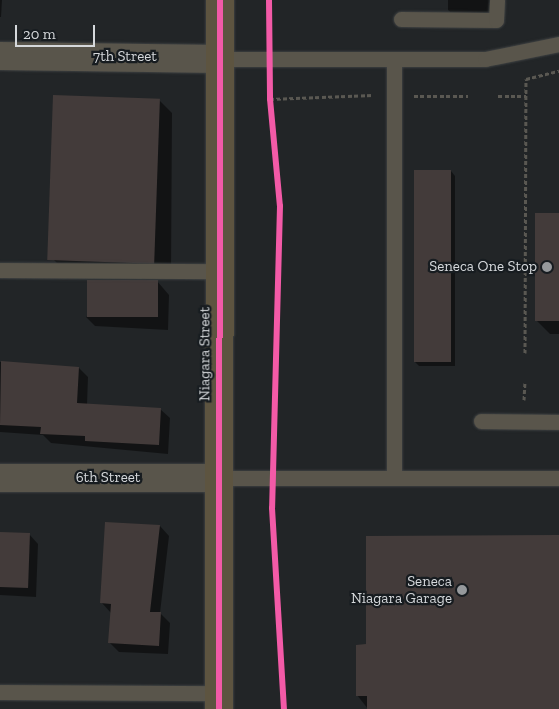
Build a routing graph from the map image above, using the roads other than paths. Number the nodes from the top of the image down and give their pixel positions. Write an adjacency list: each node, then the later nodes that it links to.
1 (220, 0): 7 (highway, Niagara Street)
2 (497, 0): 3 (lane)
3 (401, 19)
4 (559, 44): 6 (lane)
5 (0, 56): 7 (street, 7th Street)
6 (394, 58): 7 (lane); 14 (lane)
7 (220, 59): 9 (highway, Niagara Street)
8 (0, 270): 9 (lane)
9 (218, 271): 13 (highway, Niagara Street)
10 (481, 421): 11 (lane)
11 (559, 422)
12 (0, 478): 13 (street, 6th Street)
13 (217, 478): 14 (lane); 17 (highway, Niagara Street)
14 (394, 478): 15 (lane)
15 (559, 478)
16 (0, 692): 17 (lane)
17 (219, 701)

